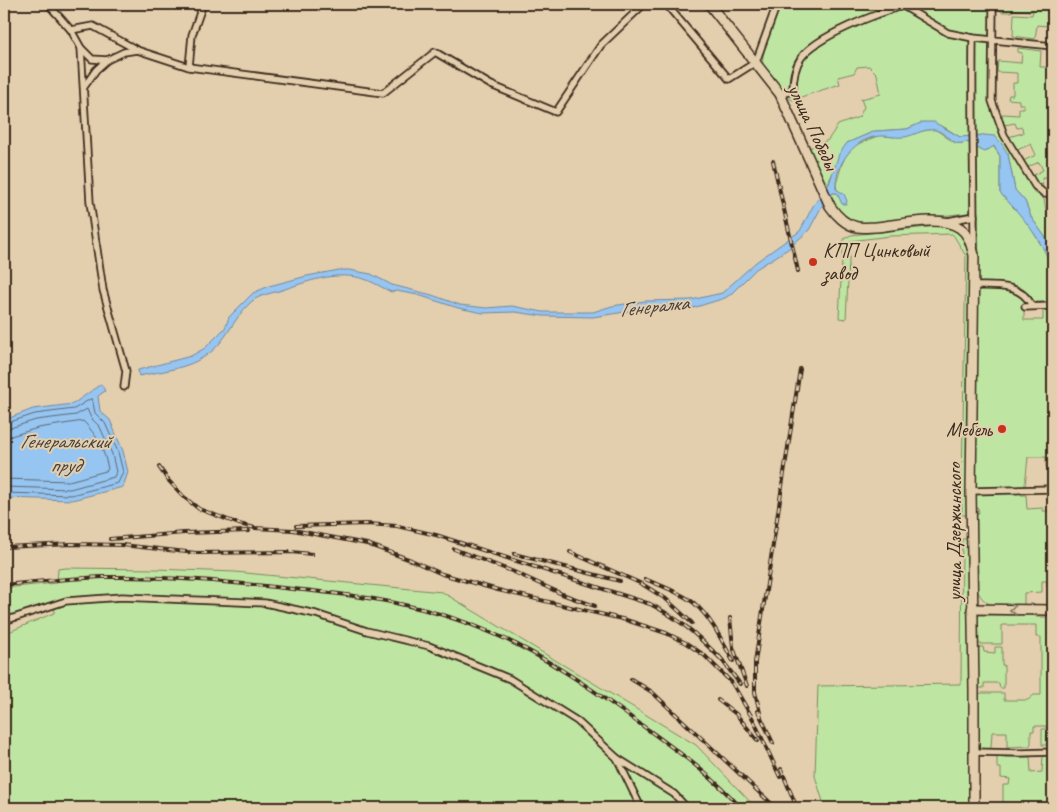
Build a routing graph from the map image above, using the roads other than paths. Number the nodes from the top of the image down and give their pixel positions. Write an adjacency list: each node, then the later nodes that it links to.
1 (48, 4): 8 (street)
2 (203, 4): 16 (street)
3 (644, 4): 16 (street)
4 (666, 4): 15 (street)
5 (709, 4): 15 (main road, улица Победы)
6 (777, 4): 15 (street)
7 (993, 4): 10 (street)
8 (71, 30): 12 (street); 13 (street)
9 (973, 38): 10 (street); 18 (street); 20 (street)
10 (992, 40): 11 (street); 19 (street)
11 (1053, 46)
12 (81, 48): 14 (street); 17 (street)
13 (137, 50): 14 (street); 16 (street)
14 (107, 60): 17 (street)
15 (756, 62): 18 (main road, улица Победы)
16 (189, 67)
17 (84, 87): 27 (street)
18 (780, 94): 21 (main road, улица Победы)
19 (1053, 194)
20 (974, 216): 21 (street); 22 (street)
21 (946, 222): 22 (main road)
22 (974, 255): 23 (main road, улица Дзержинского)
23 (974, 286): 25 (street); 29 (main road, улица Дзержинского)
24 (1025, 306): 25 (street)
25 (1032, 306): 26 (street)
26 (1053, 306)
27 (124, 387)
28 (1053, 490): 29 (street)
29 (971, 491): 30 (main road, улица Дзержинского)
30 (972, 609): 31 (main road, one-way to 30); 33 (main road, улица Дзержинского)
31 (1053, 610)
32 (4, 622): 35 (street)
33 (974, 752): 34 (street); 38 (main road, улица Дзержинского)
34 (1053, 752)
35 (617, 758): 36 (street); 37 (street)
36 (641, 808)
37 (687, 808)
38 (974, 808)

